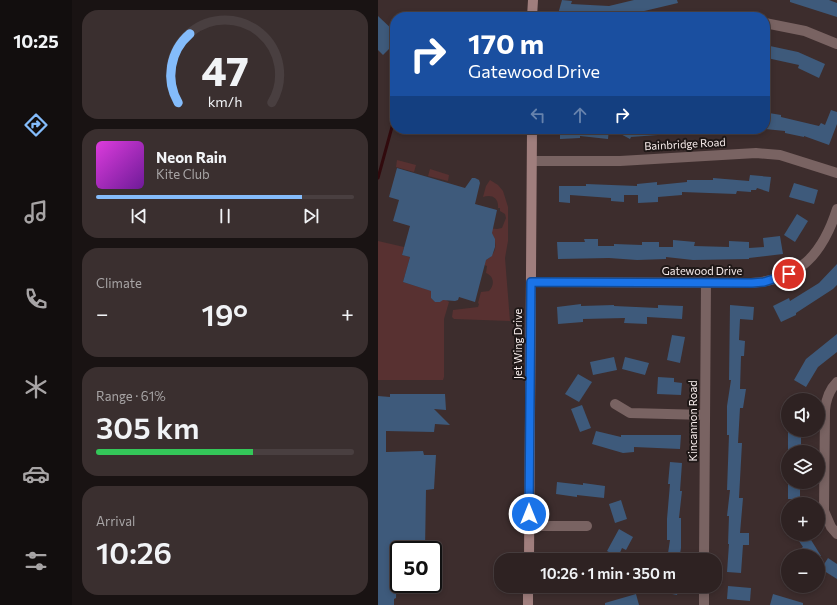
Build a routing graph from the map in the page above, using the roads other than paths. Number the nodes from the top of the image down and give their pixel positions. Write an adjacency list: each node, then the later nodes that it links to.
1 (533, 0): 2 (main road)
2 (532, 12)
3 (770, 24): 4 (street)
4 (837, 44)
5 (532, 134): 6 (main road, Jet Wing Drive)
6 (532, 161): 7 (street, Bainbridge Road); 9 (main road, Jet Wing Drive)
7 (837, 173)
8 (837, 209): 10 (street, Gatewood Drive)
9 (531, 282): 10 (street, Gatewood Drive); 14 (main road, Jet Wing Drive)
10 (706, 283): 13 (street, Kincannon Road)
11 (837, 382): 16 (street)
12 (615, 404): 13 (street)
13 (705, 415): 18 (street, Kincannon Road)
14 (529, 526): 15 (street); 17 (main road, Jet Wing Drive)
15 (587, 526)
16 (837, 534)
17 (529, 553)
18 (704, 553)
19 (528, 593): 21 (main road)
20 (704, 593): 22 (street)
21 (528, 605)
22 (704, 605)

